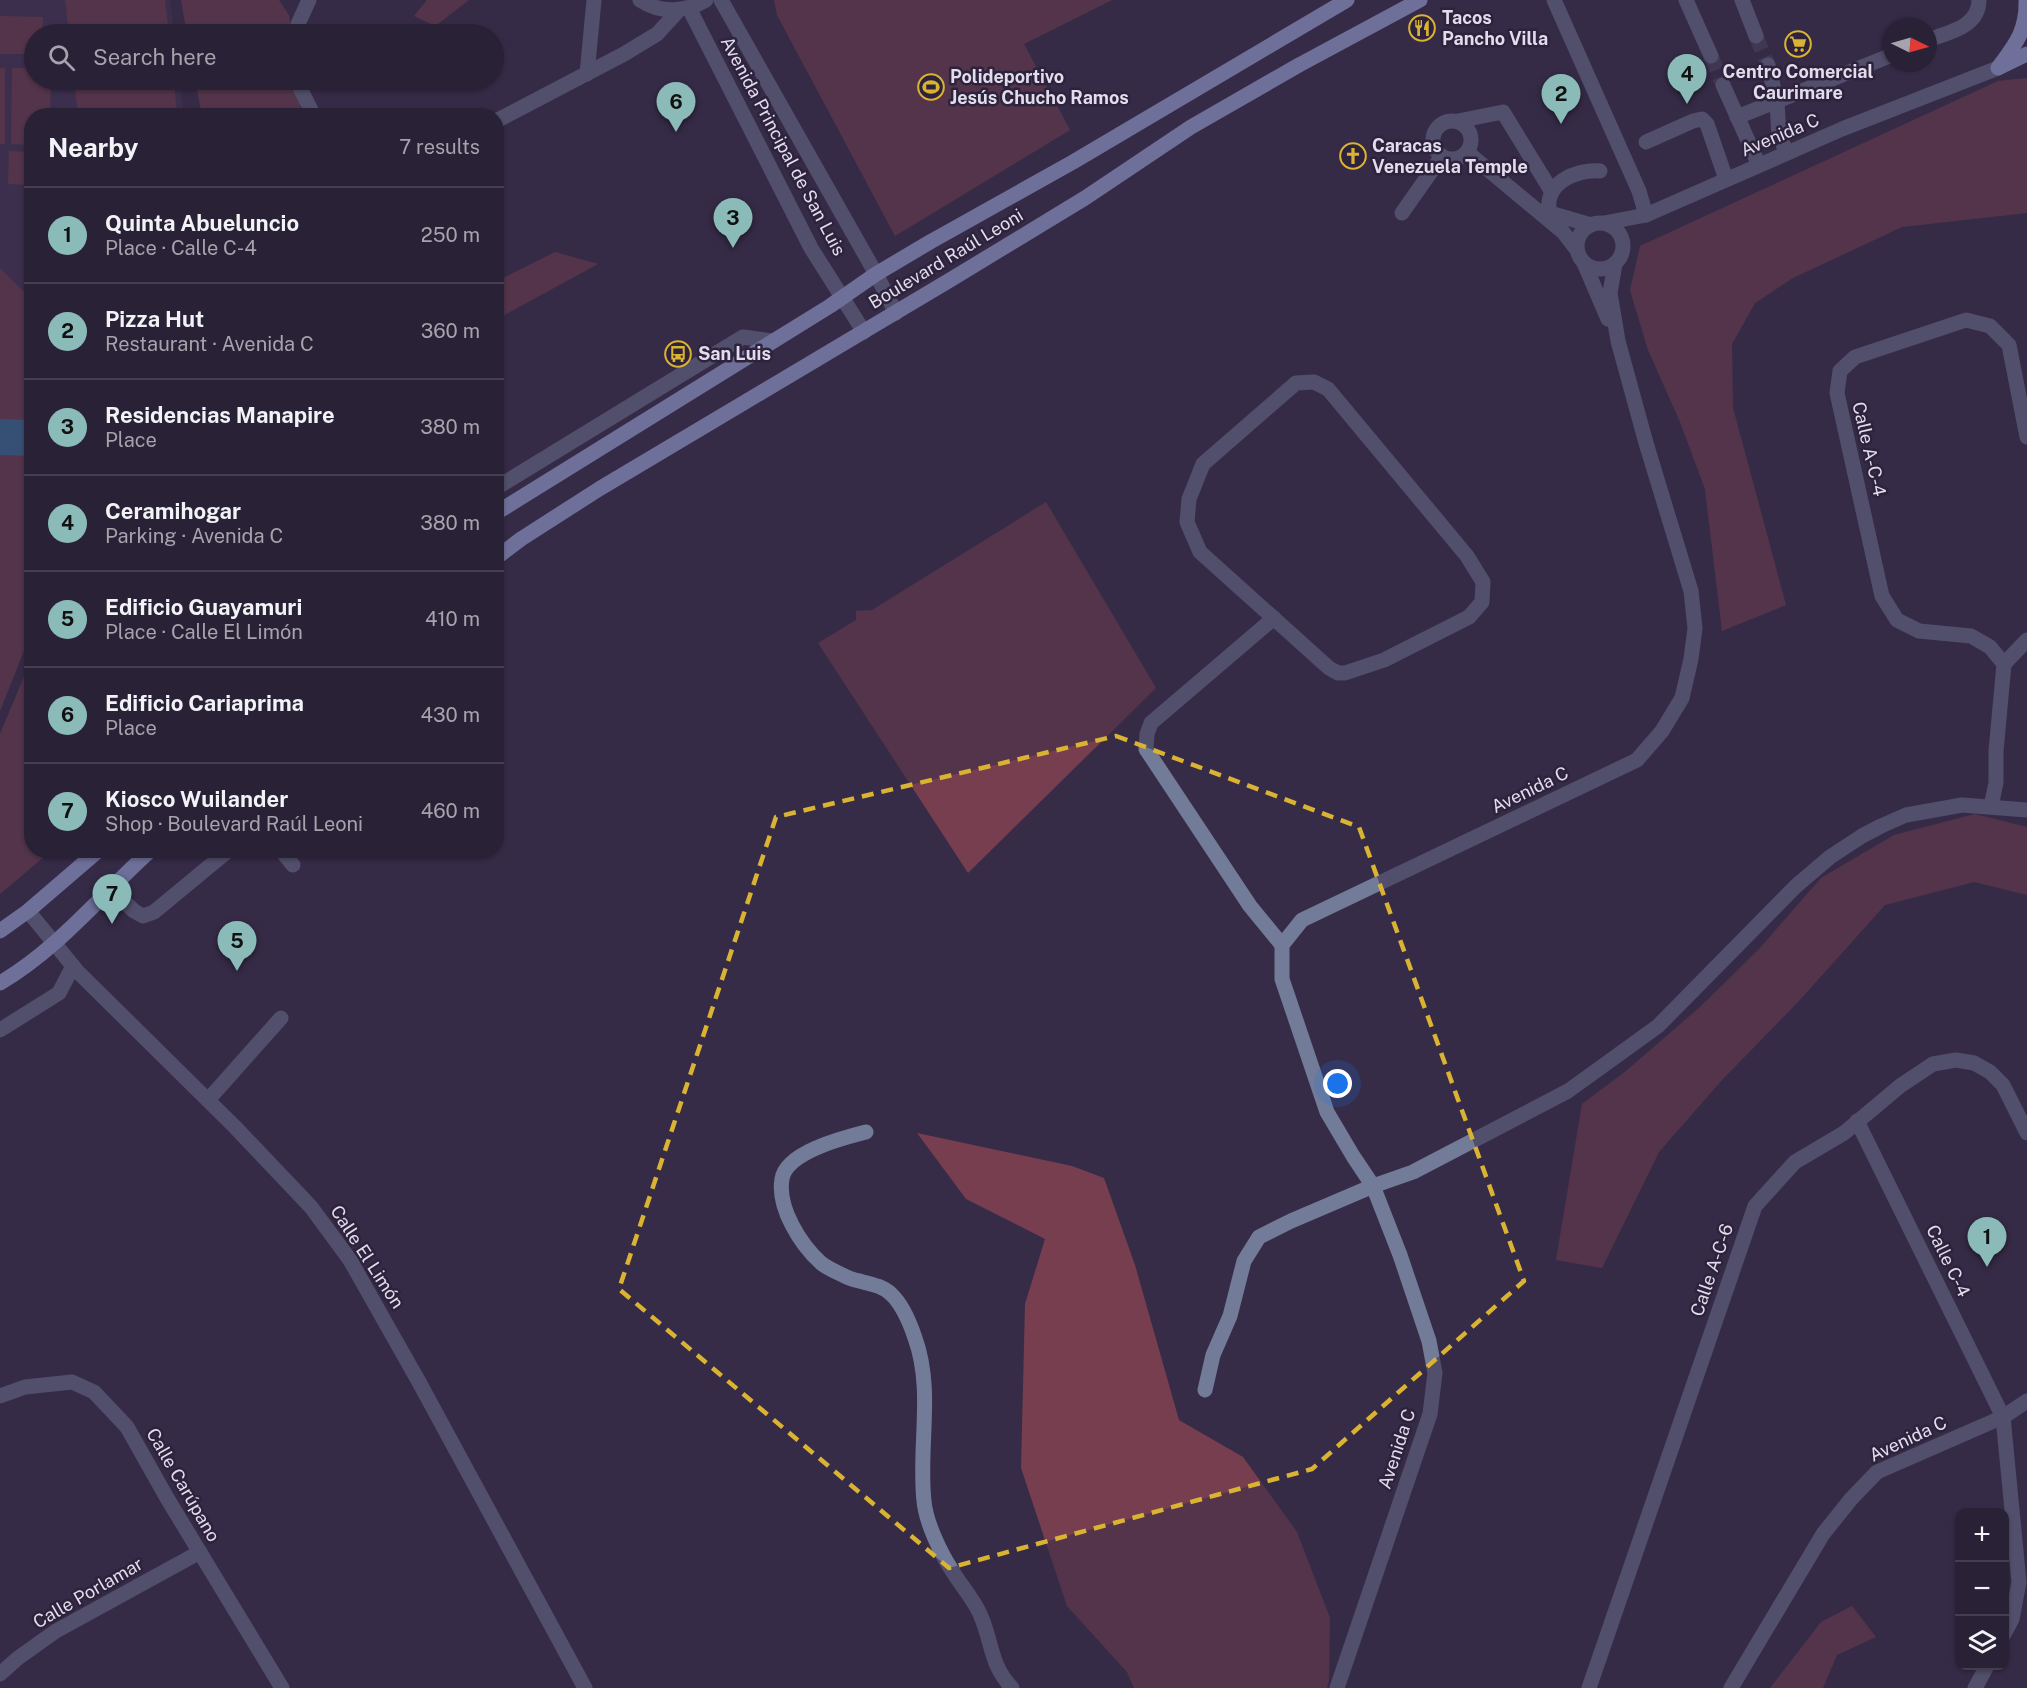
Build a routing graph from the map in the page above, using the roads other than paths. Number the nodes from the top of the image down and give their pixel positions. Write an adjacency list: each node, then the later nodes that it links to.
1 (309, 0): 14 (street)
2 (594, 0): 23 (street)
3 (640, 0): 13 (street)
4 (706, 0): 13 (street)
5 (721, 0): 47 (street, Avenida Principal de San Luis)
6 (1347, 0): 47 (main road, Boulevard Raúl Leoni)
7 (1420, 0): 49 (main road, Boulevard Raúl Leoni)
8 (1554, 0): 42 (street)
9 (1742, 0): 15 (street)
10 (1979, 0): 16 (street)
11 (2026, 0): 22 (main road)
12 (1691, 2): 18 (street)
13 (684, 9): 23 (street); 48 (street, Avenida Principal de San Luis)
14 (298, 24)
15 (1756, 36)
16 (1937, 36)
17 (2027, 54): 22 (main road)
18 (1711, 56)
19 (1883, 59): 26 (street)
20 (2027, 64): 22 (main road)
21 (1768, 65): 26 (street)
22 (1998, 68): 33 (street, Avenida C)
23 (587, 74): 28 (street)
24 (1723, 85): 29 (street)
25 (302, 90): 27 (street)
26 (1777, 102): 29 (street); 33 (street)
27 (310, 108)
28 (504, 117)
29 (1737, 117): 35 (street)
30 (1458, 121): 32 (street); 34 (street); 38 (street)
31 (1646, 142): 37 (street)
32 (1467, 152): 34 (street); 39 (street, Avenida C)
33 (1787, 153): 35 (street, Avenida C)
34 (1442, 156): 40 (street)
35 (1759, 165): 37 (street, Avenida C)
36 (1600, 171): 38 (street)
37 (1726, 179): 42 (street, Avenida C)
38 (1552, 192): 41 (street)
39 (1535, 209): 41 (street, Avenida C); 45 (street, Avenida C)
40 (1402, 213)
41 (1550, 214): 43 (street, Avenida C)
42 (1646, 215): 43 (street, Avenida C); 44 (street, Avenida C)
43 (1598, 224): 44 (street); 45 (street)
44 (1623, 243): 46 (street, Avenida C)
45 (1580, 257): 46 (street); 52 (street, Avenida C)
46 (1615, 264): 52 (street, Avenida C)
47 (876, 274): 48 (main road, Boulevard Raúl Leoni); 49 (street, Avenida Principal de San Luis)
48 (843, 297): 50 (street, Avenida Principal de San Luis); 51 (main road, Boulevard Raúl Leoni)
49 (896, 313): 50 (main road, Boulevard Raúl Leoni)
50 (864, 332): 56 (main road, Boulevard Raúl Leoni)
51 (772, 341): 54 (street); 55 (main road, Boulevard Raúl Leoni)
52 (1618, 341): 71 (street, Avenida C)
53 (2027, 437): 59 (street, Calle A-C-4)
54 (504, 483)
55 (504, 508)
56 (504, 552)
57 (1274, 618): 57 (street); 71 (street)
58 (2027, 640): 59 (street)
59 (2004, 664): 60 (street)
60 (1991, 806): 61 (street); 80 (street)
61 (2027, 810)
62 (90, 858): 68 (main road)
63 (143, 858): 67 (main road)
64 (219, 858): 67 (street)
65 (287, 858): 66 (street)
66 (293, 865)
67 (111, 890): 70 (main road)
68 (28, 911): 69 (main road); 70 (street, Calle El Limón)
69 (0, 931)
70 (54, 943): 72 (street, Calle El Limón); 73 (main road)
71 (1282, 945): 80 (street, Avenida C)
72 (73, 966): 75 (street); 76 (street, Calle El Limón)
73 (0, 983)
74 (281, 1018): 76 (street)
75 (0, 1030)
76 (208, 1100): 90 (street, Calle El Limón)
77 (1857, 1121): 79 (street, Calle A-C-6); 84 (street, Calle C-4); 93 (street, Calle A-C-6)
78 (866, 1132): 91 (street)
79 (2027, 1133)
80 (1373, 1186): 81 (street); 92 (street, Avenida C)
81 (1205, 1390)
82 (0, 1396): 85 (street, Calle Carúpano)
83 (2027, 1401): 84 (street, Avenida C)
84 (2003, 1417): 86 (street); 94 (street, Avenida C)
85 (200, 1552): 88 (street, Calle Porlamar); 89 (street, Calle Carúpano)
86 (2009, 1625)
87 (1984, 1670): 95 (street)
88 (0, 1674)
89 (282, 1688)
90 (585, 1688)
91 (1012, 1688)
92 (1338, 1688)
93 (1589, 1688)
94 (1731, 1688)
95 (1975, 1688)

